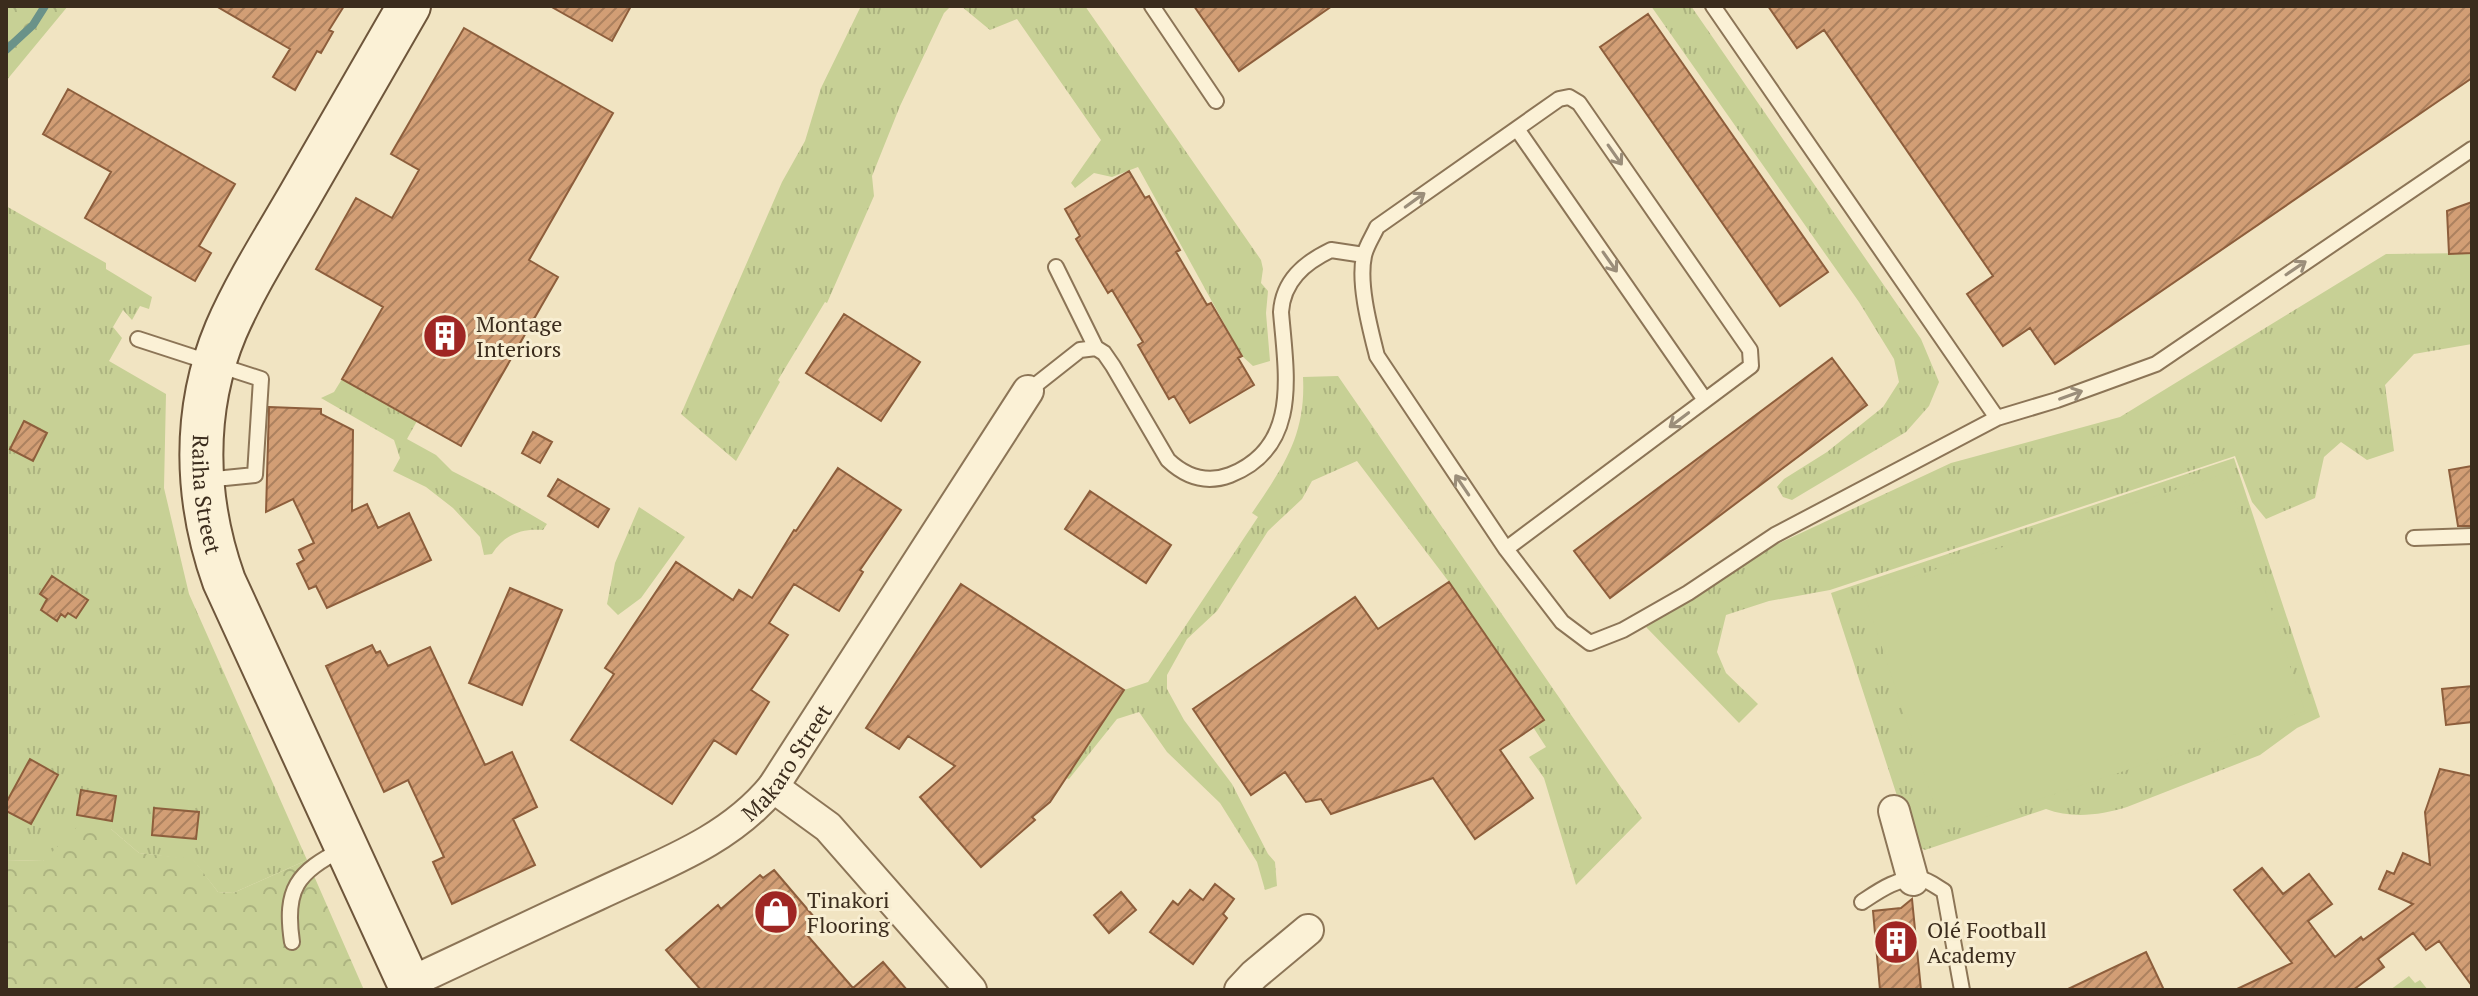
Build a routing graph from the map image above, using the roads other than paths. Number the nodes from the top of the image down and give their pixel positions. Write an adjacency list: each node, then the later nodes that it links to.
1 (409, 6): 11 (main road, Raiha Street)
2 (1152, 6): 4 (lane)
3 (1713, 6): 14 (lane)
4 (1216, 101)
5 (1517, 129): 7 (lane, one-way to 5); 13 (lane, one-way to 13); 13 (lane, one-way to 13)
6 (2472, 149): 14 (lane, one-way to 6)
7 (1364, 255): 10 (lane); 18 (lane, one-way to 7)
8 (1056, 267): 10 (lane)
9 (138, 339): 11 (lane)
10 (1096, 348): 12 (lane)
11 (213, 364): 15 (main road, Raiha Street); 15 (lane)
12 (1028, 391): 19 (street, Makaro Street)
13 (1705, 400): 18 (lane, one-way to 18)
14 (1997, 418): 18 (lane)
15 (202, 480): 21 (main road, Raiha Street)
16 (2472, 536): 17 (lane)
17 (2414, 538)
18 (1506, 549)
19 (773, 787): 26 (street, Makaro Street); 27 (street)
20 (1894, 811): 22 (street)
21 (347, 847): 25 (lane); 26 (main road, Raiha Street)
22 (1913, 880): 23 (lane); 29 (lane)
23 (1862, 902)
24 (1308, 930): 28 (street)
25 (292, 942)
26 (410, 987)
27 (971, 990)
28 (1240, 990)
29 (1962, 990)

